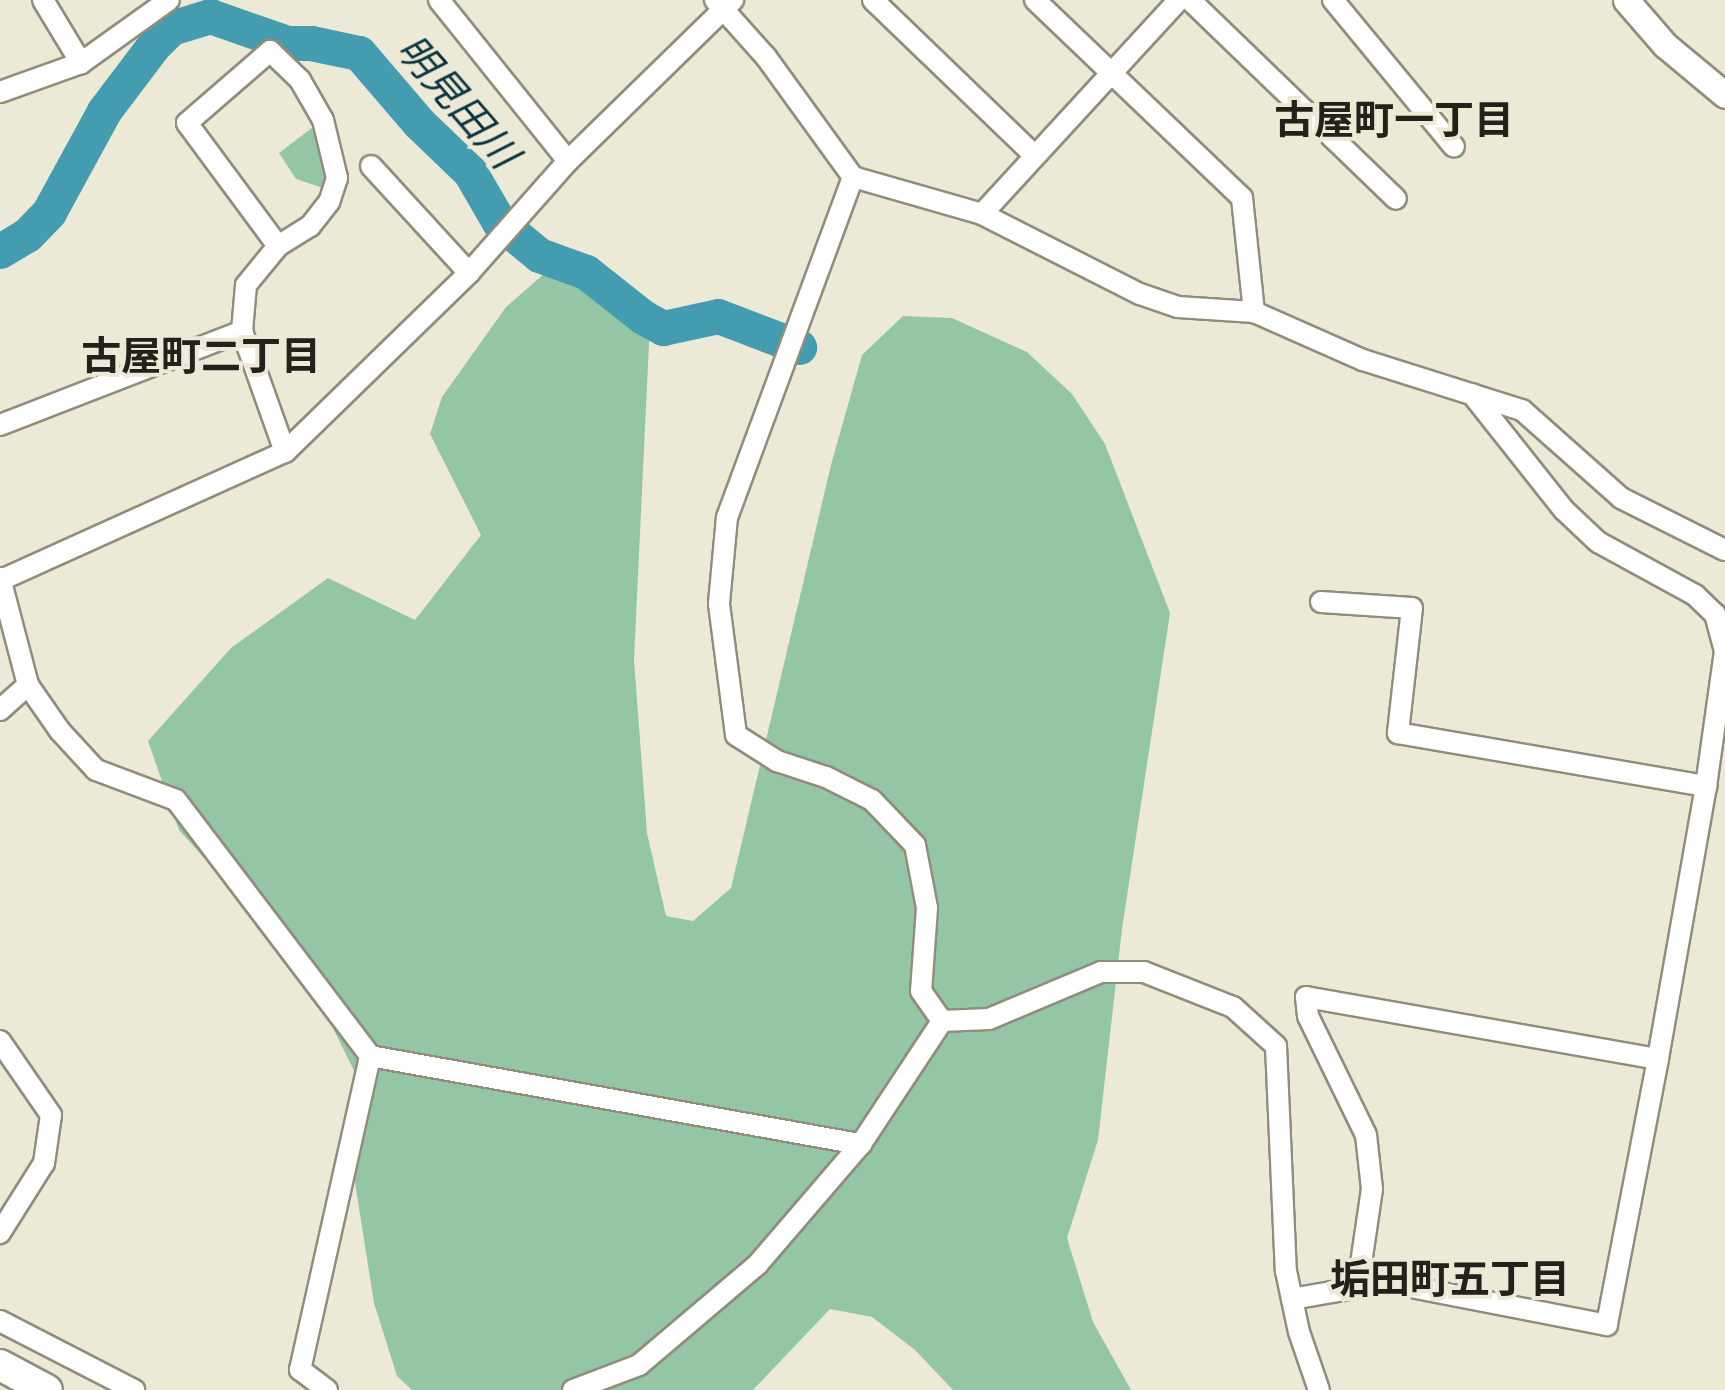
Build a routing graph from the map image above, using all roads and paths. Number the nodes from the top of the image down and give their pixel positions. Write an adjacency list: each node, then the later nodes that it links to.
1 (43, 0): 11 (street)
2 (169, 0): 11 (street)
3 (439, 0): 17 (street)
4 (873, 0): 16 (street)
5 (1036, 0): 12 (street)
6 (1179, 0): 12 (street)
7 (1190, 0): 20 (street)
8 (1333, 0): 15 (street)
9 (1626, 0): 14 (main road)
10 (724, 4): 17 (street); 19 (street)
11 (81, 63): 13 (street)
12 (1110, 72): 16 (street); 24 (street)
13 (0, 92)
14 (1725, 95)
15 (1454, 147)
16 (1034, 155): 21 (street)
17 (568, 162): 23 (street)
18 (372, 166): 23 (street)
19 (853, 177): 21 (street); 35 (street)
20 (1396, 199)
21 (982, 214): 24 (street)
22 (278, 246): 22 (street); 25 (street)
23 (469, 273): 28 (street)
24 (1254, 312): 26 (street)
25 (242, 331): 27 (street); 28 (street)
26 (1472, 394): 29 (street); 34 (street)
27 (0, 425)
28 (284, 452): 30 (street)
29 (1725, 550)
30 (0, 579): 32 (street)
31 (1322, 602): 34 (street)
32 (28, 685): 33 (street); 37 (street)
33 (0, 710)
34 (1706, 786): 38 (street)
35 (942, 1021): 39 (street); 42 (street)
36 (0, 1041): 40 (street)
37 (370, 1056): 39 (street); 45 (street)
38 (1658, 1059): 41 (street); 41 (street)
39 (861, 1144): 46 (street)
40 (0, 1234)
41 (1388, 1282): 42 (street)
42 (1292, 1299): 47 (street)
43 (0, 1321): 44 (street)
44 (134, 1390)
45 (327, 1390)
46 (573, 1390)
47 (1319, 1390)

